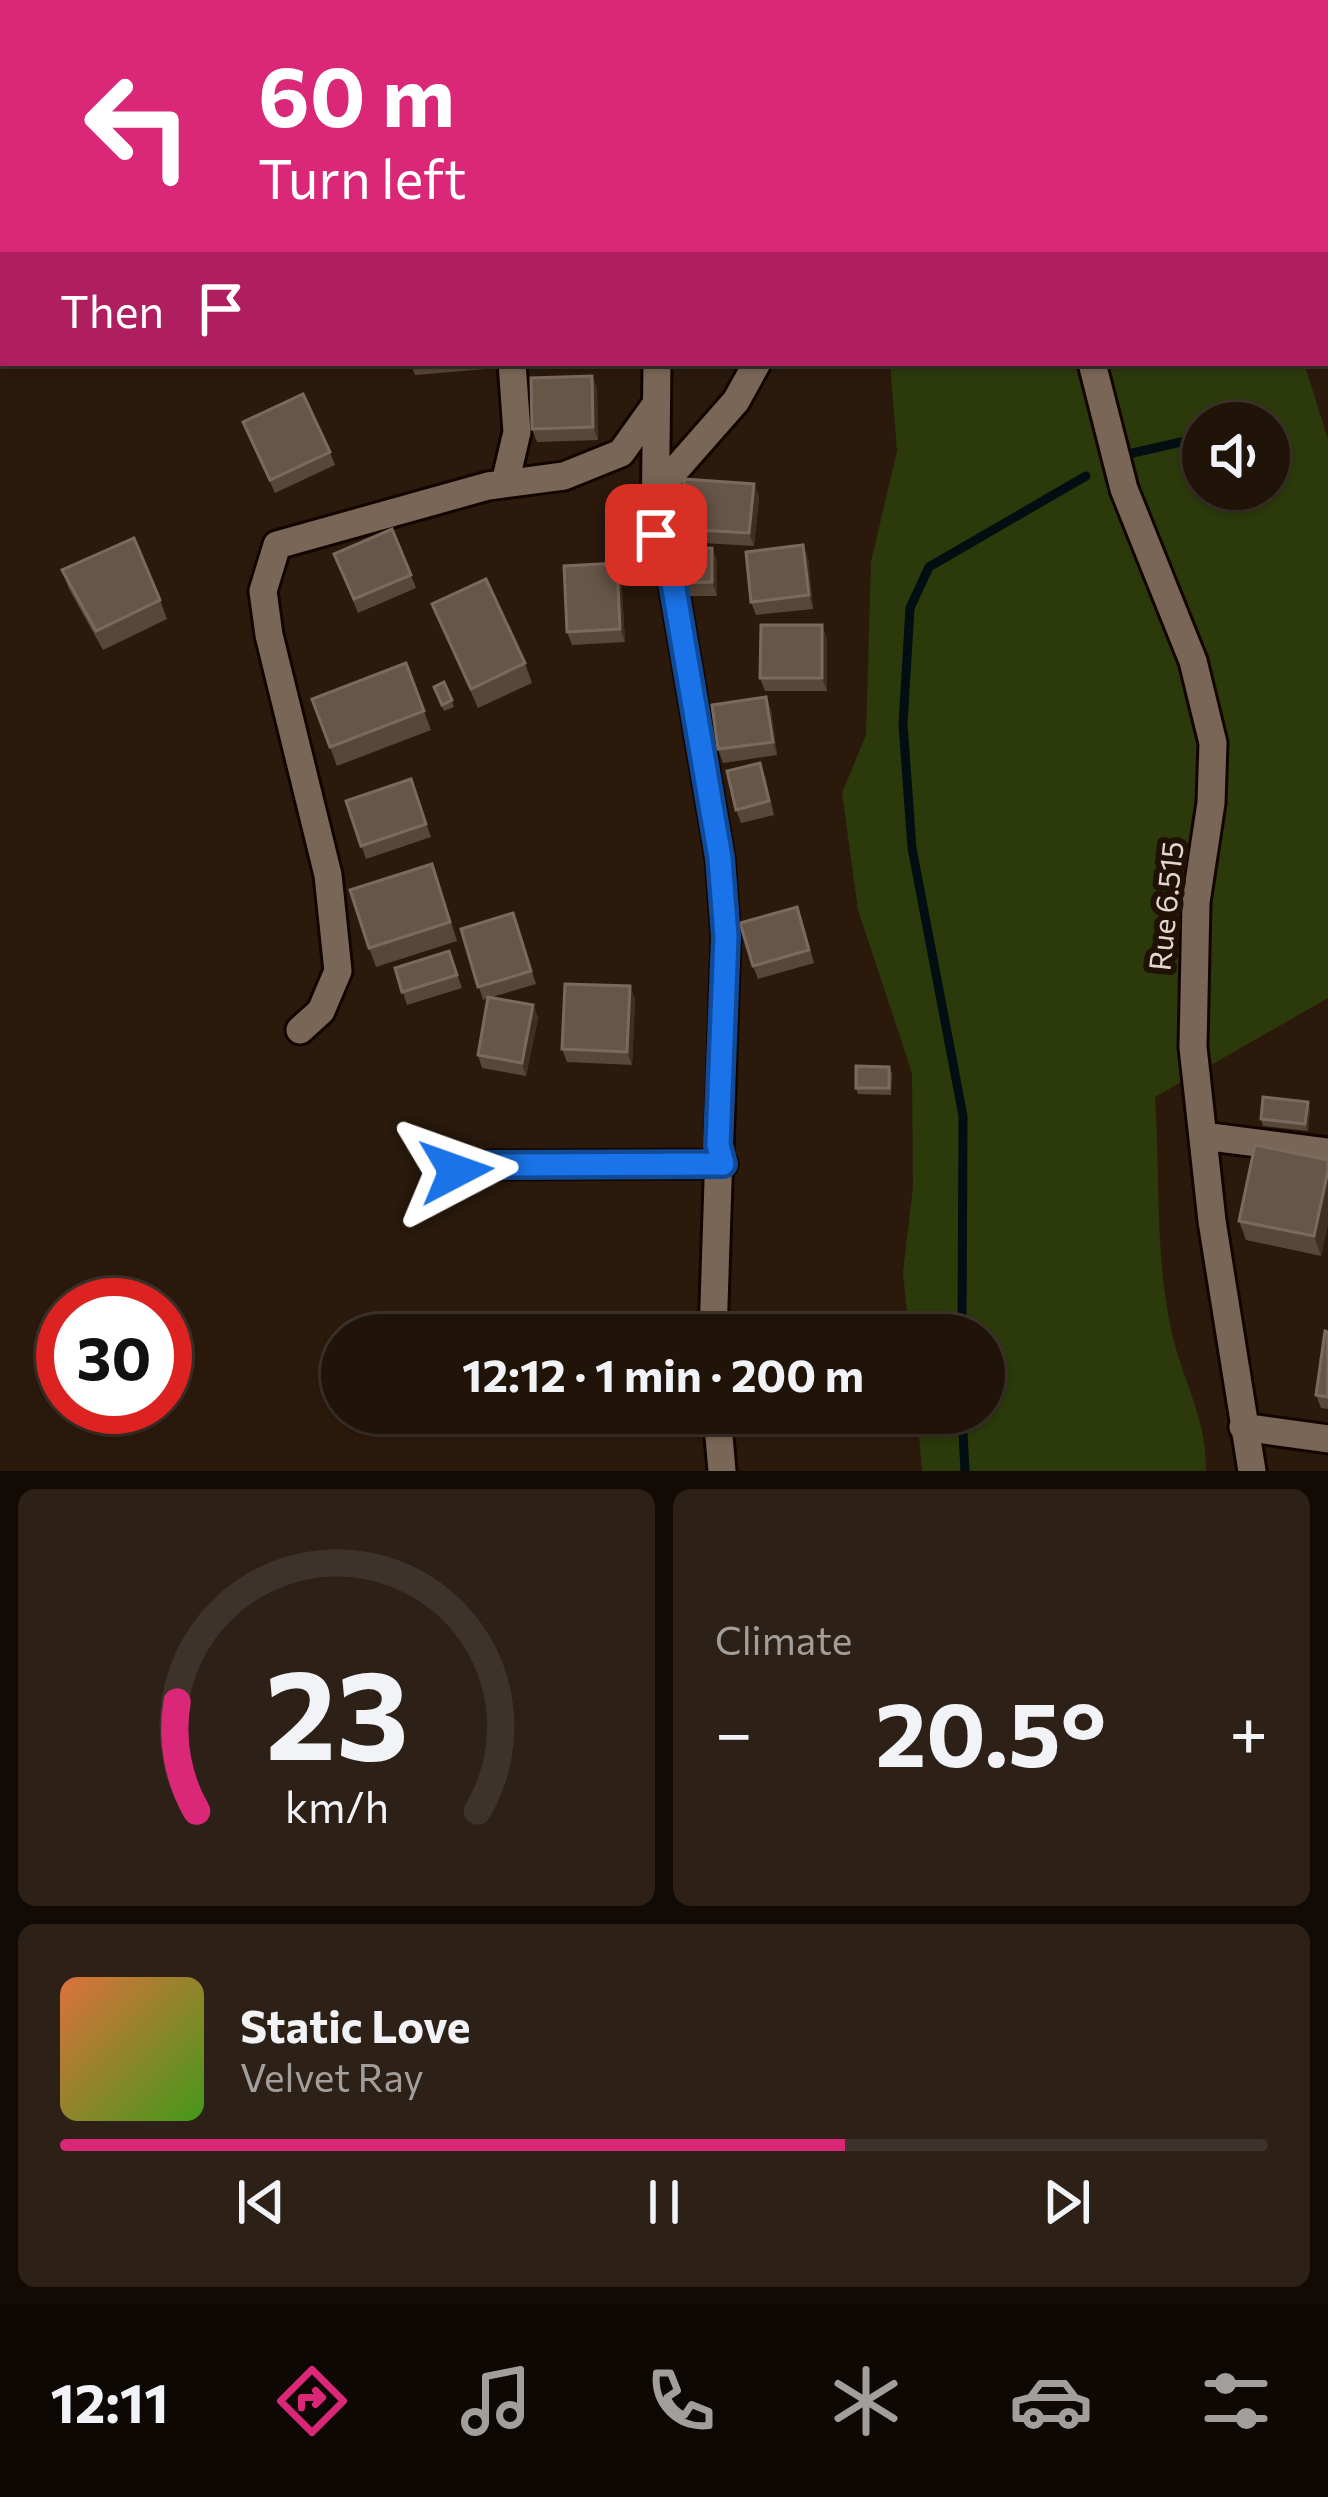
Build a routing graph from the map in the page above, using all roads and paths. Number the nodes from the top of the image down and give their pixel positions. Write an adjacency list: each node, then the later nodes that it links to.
1 (512, 366): 6 (street)
2 (657, 366): 5 (street)
3 (755, 366): 7 (street)
4 (1093, 366): 9 (street, Rue 6.515)
5 (656, 404): 6 (street); 7 (street)
6 (505, 484): 8 (street)
7 (656, 492): 11 (street)
8 (300, 1030)
9 (1203, 1136): 10 (street); 14 (street, Rue 6.515)
10 (1328, 1152)
11 (723, 1164): 12 (street); 13 (street)
12 (456, 1171)
13 (714, 1314)
14 (1243, 1427): 16 (street); 18 (street, Rue 6.515)
15 (719, 1434): 17 (street)
16 (1328, 1439)
17 (722, 1471)
18 (1252, 1471)

